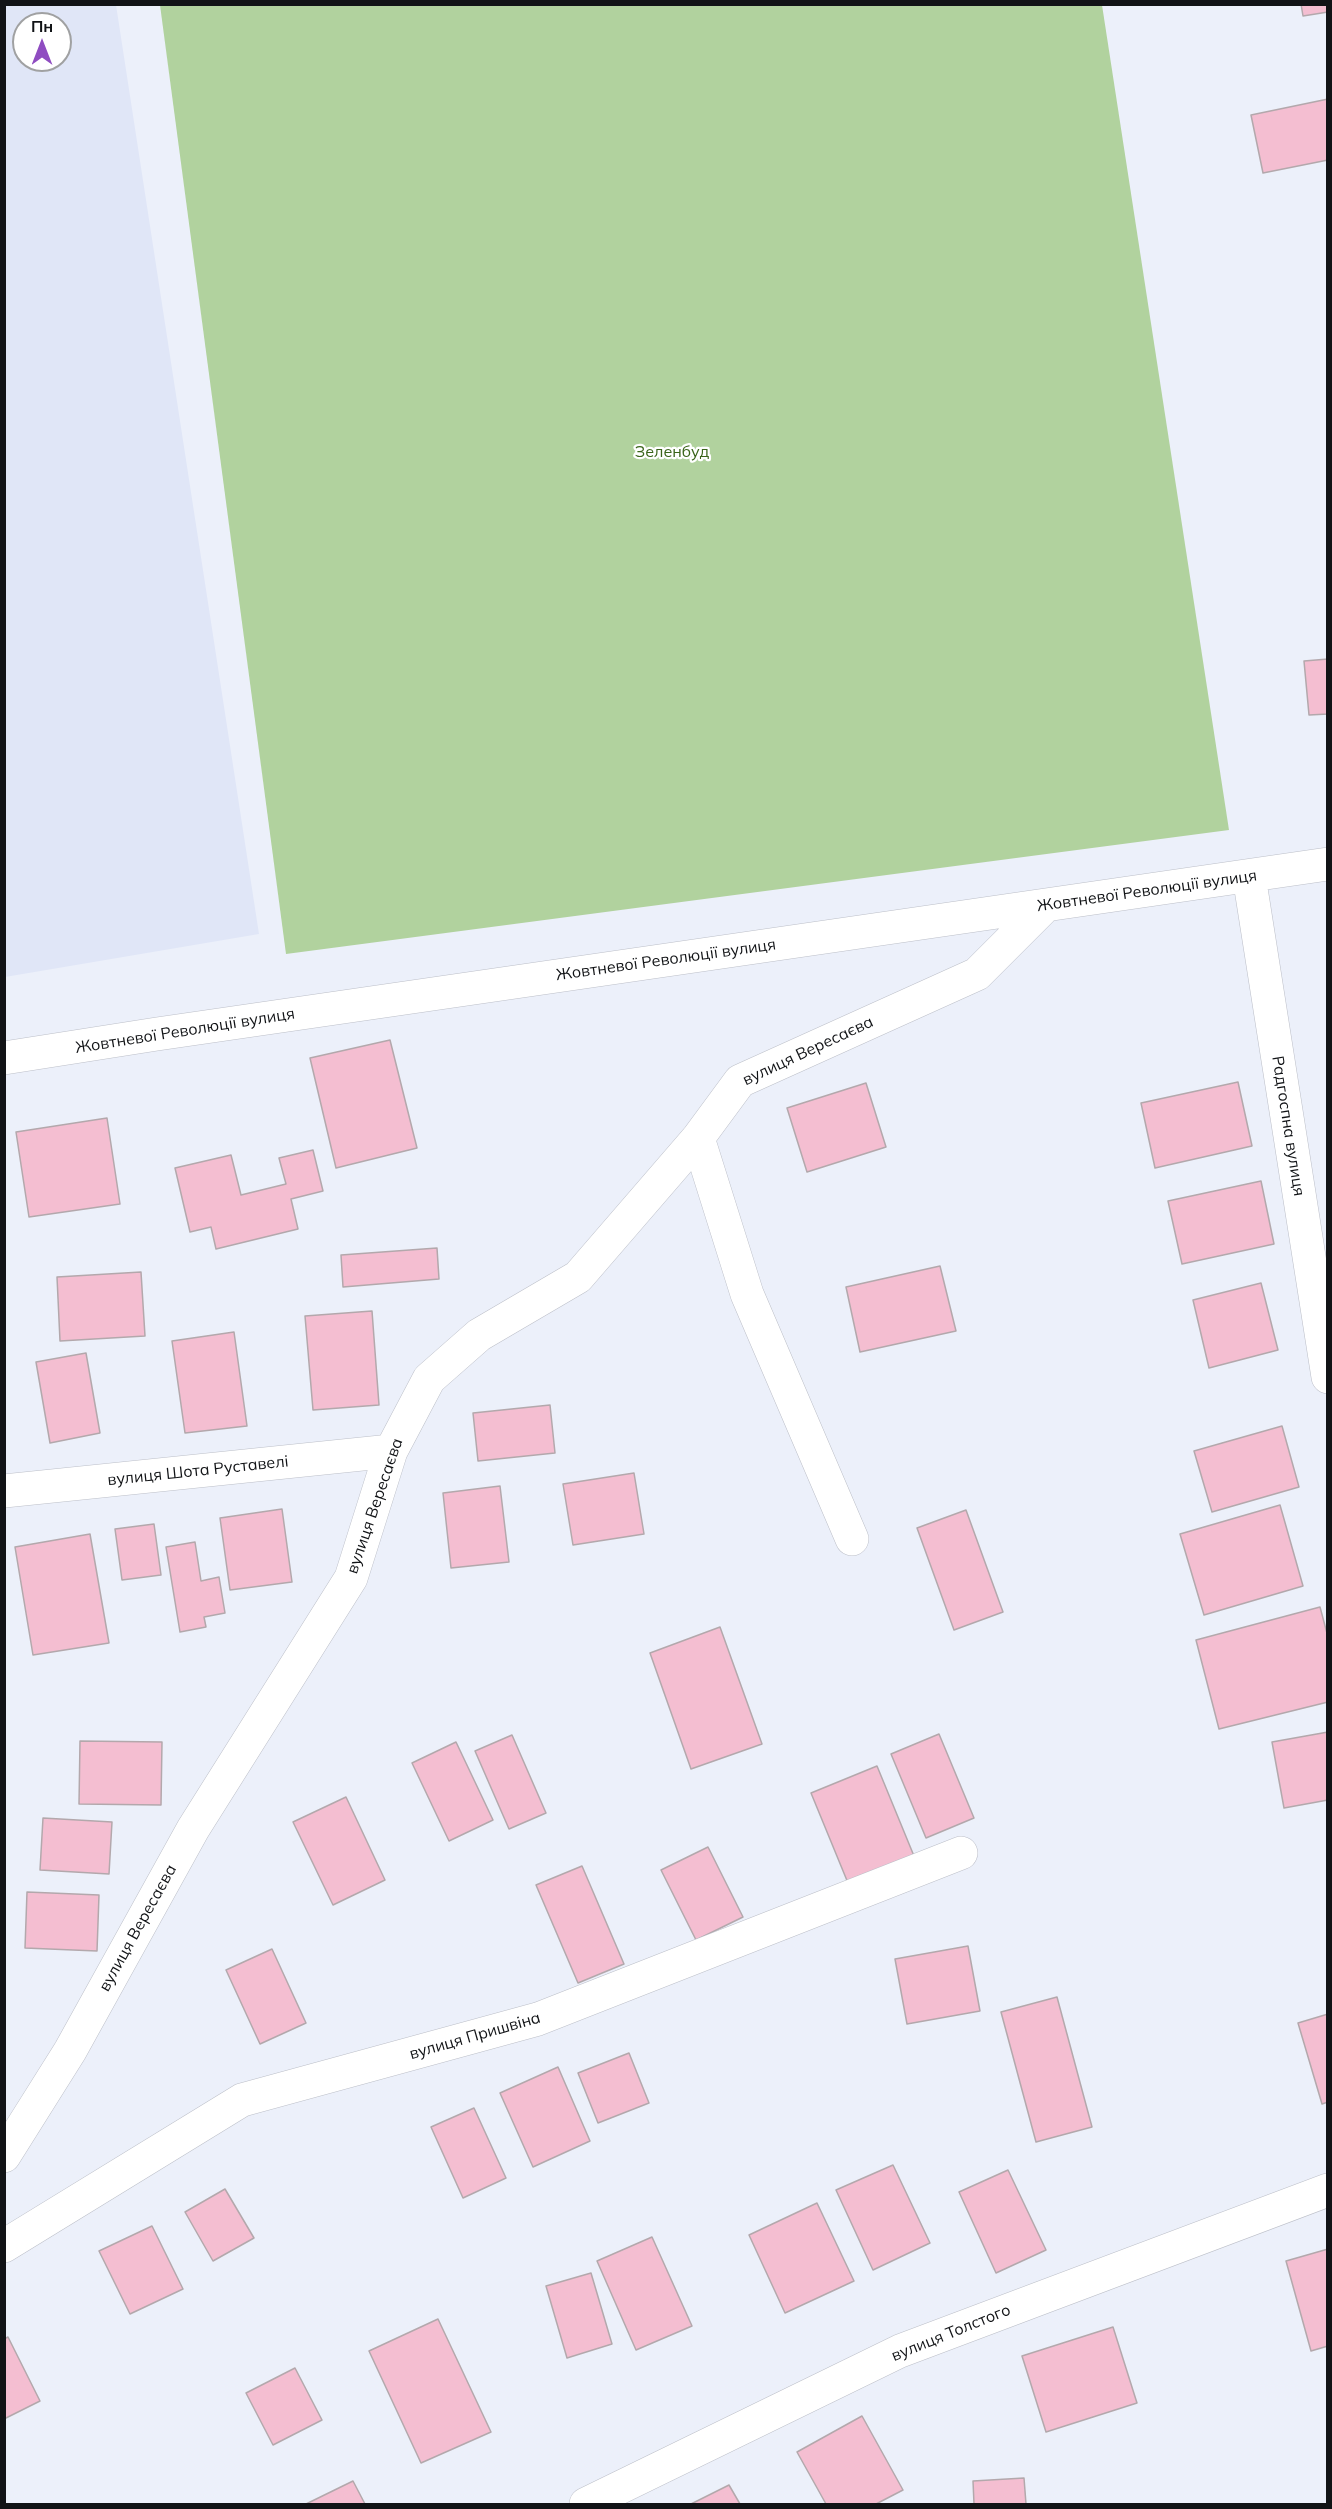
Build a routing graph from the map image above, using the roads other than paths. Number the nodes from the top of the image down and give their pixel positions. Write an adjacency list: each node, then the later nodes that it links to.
1 (1328, 864): 2 (street, Жовтневої Революції вулиця)
2 (1249, 876): 3 (street, Жовтневої Революції вулиця); 6 (street, Радгоспна вулиця)
3 (1045, 906): 4 (street, Жовтневої Революції вулиця); 5 (street, вулиця Вересаєва)
4 (4, 1058)
5 (698, 1138): 7 (street, вулиця Вересаєва); 9 (street)
6 (1328, 1377)
7 (391, 1451): 8 (street, вулиця Шота Руставелі); 11 (street, вулиця Вересаєва)
8 (4, 1491)
9 (852, 1539)
10 (961, 1853): 13 (street, вулиця Пришвіна)
11 (4, 2156)
12 (1328, 2190): 14 (street, вулиця Толстого)
13 (4, 2246)
14 (586, 2505)

